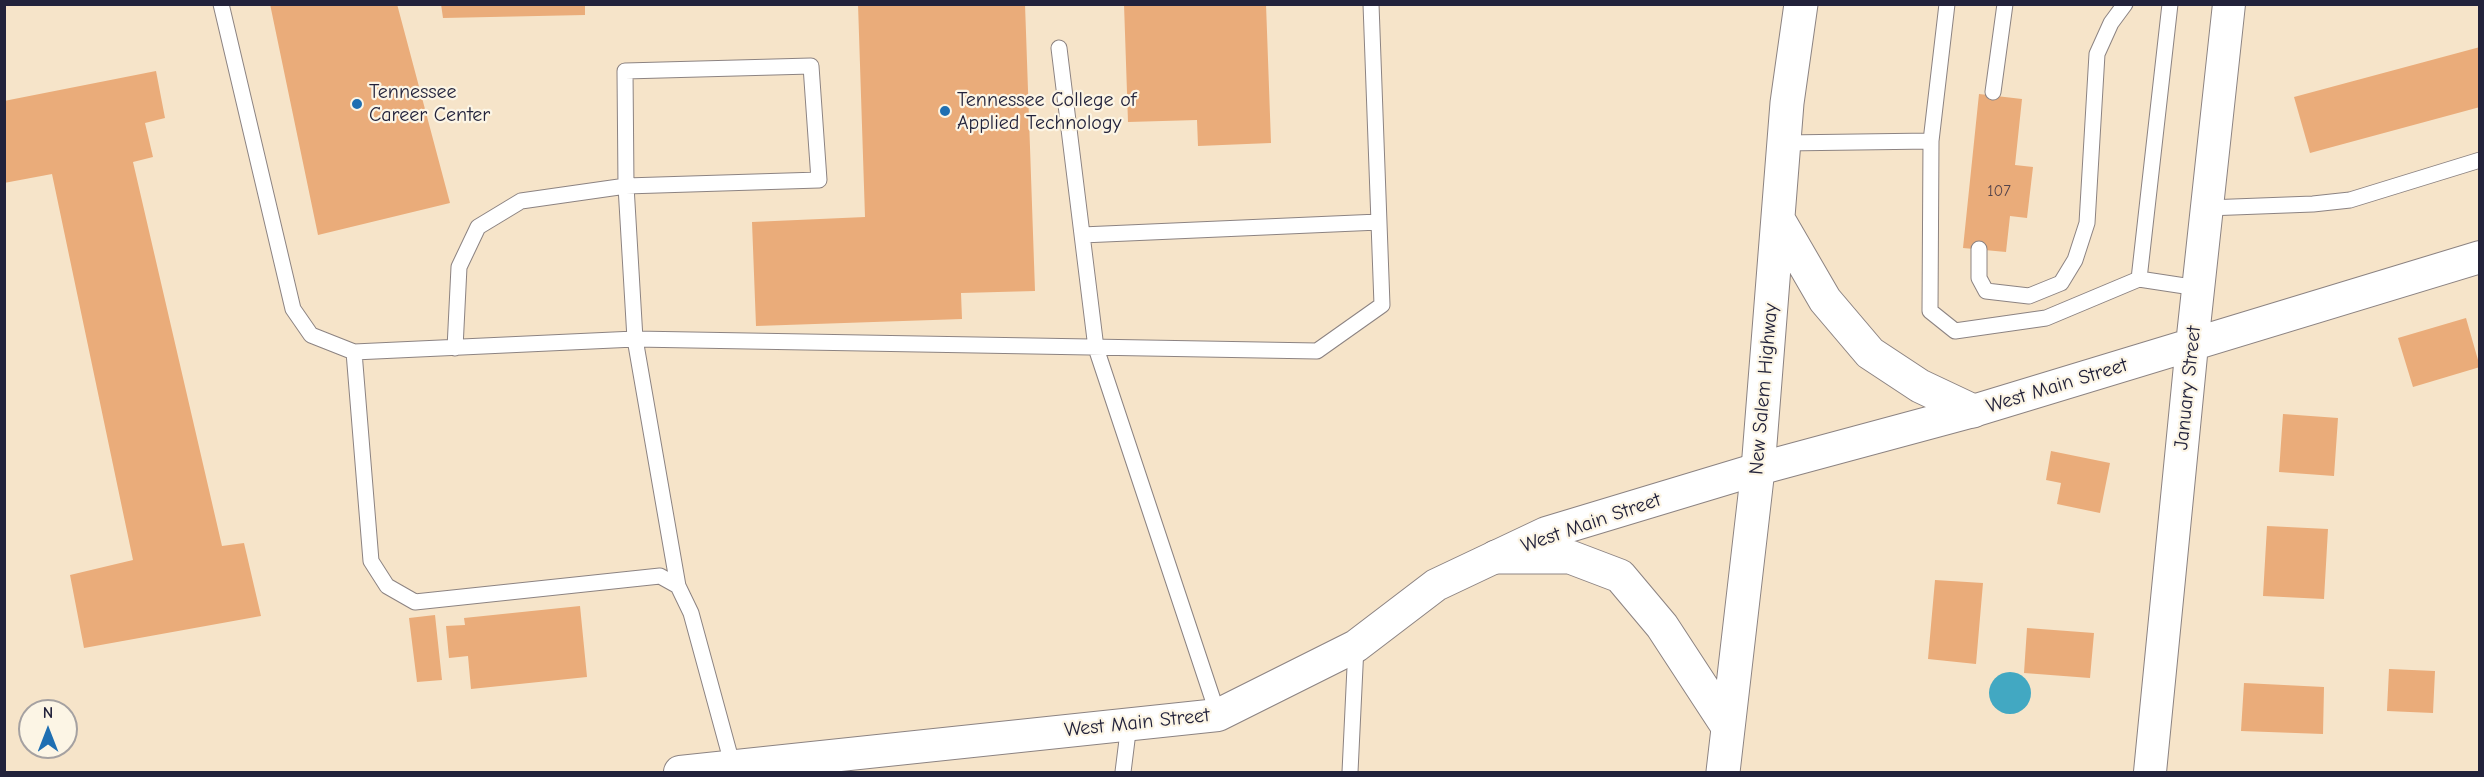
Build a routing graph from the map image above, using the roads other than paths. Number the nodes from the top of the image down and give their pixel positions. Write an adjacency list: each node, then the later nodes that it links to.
1 (221, 4): 27 (lane)
2 (1371, 4): 17 (lane)
3 (1801, 4): 12 (main road, New Salem Highway)
4 (1947, 4): 11 (lane)
5 (2005, 4): 10 (lane)
6 (2125, 4): 19 (lane)
7 (2170, 4): 21 (lane)
8 (2229, 4): 15 (street, January Street)
9 (1059, 48): 18 (lane)
10 (1993, 92)
11 (1931, 141): 12 (lane); 21 (lane)
12 (1784, 142): 16 (main road, New Salem Highway)
13 (2480, 160): 15 (lane)
14 (626, 186): 14 (lane); 23 (lane); 25 (lane)
15 (2207, 208): 22 (street, January Street)
16 (1778, 219): 28 (main road); 29 (main road, New Salem Highway)
17 (1379, 222): 18 (lane); 26 (lane)
18 (1082, 235): 26 (lane)
19 (1979, 249)
20 (2480, 257): 24 (street, West Main Street)
21 (2139, 279): 22 (lane)
22 (2198, 288): 24 (street, January Street)
23 (635, 339): 25 (lane); 26 (lane); 31 (lane)
24 (2192, 345): 28 (street, West Main Street); 41 (street, January Street)
25 (455, 348): 27 (lane)
26 (1096, 348): 33 (lane)
27 (354, 352): 31 (lane)
28 (1973, 411): 29 (street, West Main Street)
29 (1758, 469): 30 (street, West Main Street); 35 (main road, New Salem Highway)
30 (1496, 557): 32 (street, West Main Street); 35 (main road)
31 (678, 586): 36 (lane)
32 (1356, 646): 33 (street, West Main Street); 39 (lane)
33 (1218, 715): 34 (street, West Main Street)
34 (1129, 724): 36 (street, West Main Street); 38 (lane)
35 (1728, 727): 40 (main road, New Salem Highway)
36 (733, 767): 37 (street, West Main Street)
37 (680, 772)
38 (1123, 772)
39 (1350, 772)
40 (1723, 772)
41 (2150, 772)

